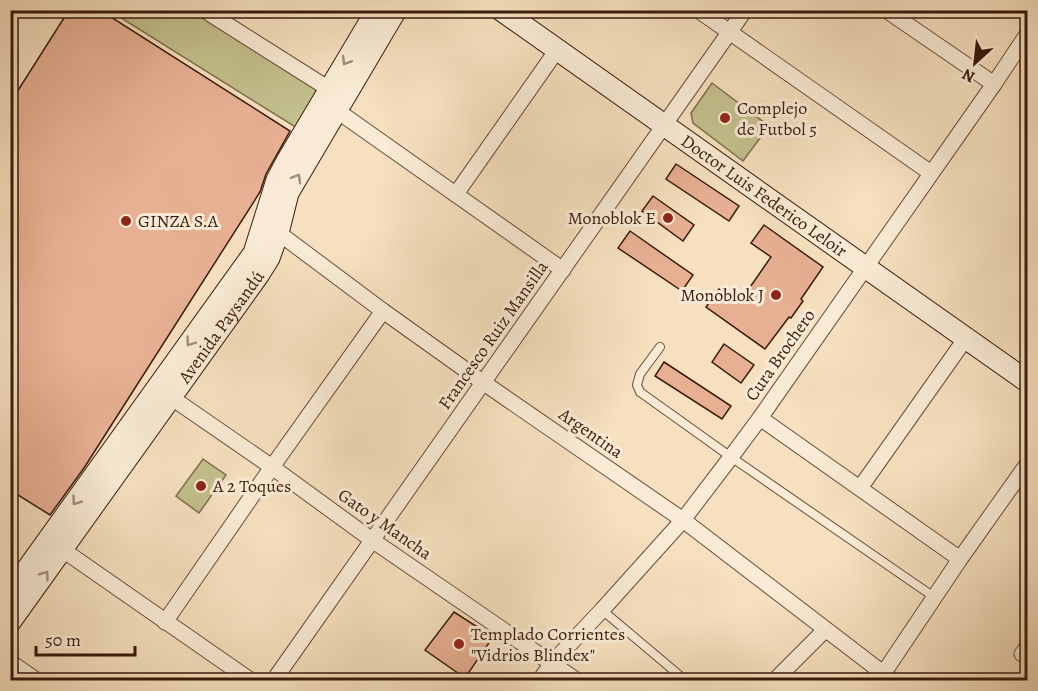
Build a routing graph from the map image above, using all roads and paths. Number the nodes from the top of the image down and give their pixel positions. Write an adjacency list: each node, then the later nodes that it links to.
1 (204, 10): 12 (street)
2 (377, 10): 12 (main road, Avenida Paysandú, one-way to 12)
3 (396, 10): 13 (main road, Avenida Paysandú)
4 (501, 10): 10 (main road, Doctor Luis Federico Leloir)
5 (698, 10): 8 (street)
6 (745, 10): 8 (street, Francesco Ruiz Mansilla)
7 (886, 10): 11 (street)
8 (729, 32): 14 (street, Francesco Ruiz Mansilla); 15 (street)
9 (1028, 33): 11 (street, Cura Brochero)
10 (557, 50): 14 (main road, Doctor Luis Federico Leloir); 16 (street)
11 (994, 84): 15 (street, Cura Brochero)
12 (329, 89): 13 (street); 17 (main road, Avenida Paysandú)
13 (336, 110): 16 (street); 17 (main road, Avenida Paysandú, one-way to 13)
14 (664, 126): 18 (main road, Doctor Luis Federico Leloir); 19 (street, Francesco Ruiz Mansilla)
15 (931, 173): 18 (street, Cura Brochero)
16 (456, 194): 19 (street)
17 (272, 228): 20 (street, Argentina); 25 (main road, Avenida Paysandú); 35 (main road, Avenida Paysandú, one-way to 35)
18 (865, 267): 21 (main road, Doctor Luis Federico Leloir); 26 (street, Cura Brochero)
19 (562, 270): 24 (street, Francesco Ruiz Mansilla)
20 (383, 311): 24 (street, Argentina); 29 (street)
21 (966, 338): 23 (main road, Doctor Luis Federico Leloir); 30 (street)
22 (660, 347): 27 (lane)
23 (1028, 382)
24 (484, 383): 31 (street, Argentina); 32 (street, Francesco Ruiz Mansilla)
25 (172, 398): 29 (street, Gato y Mancha); 33 (main road, Avenida Paysandú)
26 (760, 418): 27 (street, Cura Brochero); 30 (street)
27 (731, 457): 31 (street, Cura Brochero); 36 (lane)
28 (1028, 463): 34 (street)
29 (272, 467): 32 (street, Gato y Mancha); 39 (street)
30 (860, 488): 34 (street)
31 (683, 520): 37 (street, Cura Brochero); 40 (street, Argentina)
32 (372, 540): 42 (street, Gato y Mancha); 46 (street, Francesco Ruiz Mansilla)
33 (63, 550): 38 (main road, Avenida Paysandú, one-way to 33); 39 (street)
34 (960, 559): 36 (street)
35 (10, 593)
36 (934, 597): 43 (street)
37 (603, 610): 42 (street, Cura Brochero); 49 (lane)
38 (10, 622)
39 (165, 622): 45 (street)
40 (825, 630): 43 (street, Argentina); 50 (street)
41 (10, 662): 44 (street)
42 (552, 663): 47 (street, Cura Brochero); 48 (street, Gato y Mancha)
43 (887, 677)
44 (36, 681)
45 (250, 681)
46 (274, 681)
47 (540, 681)
48 (576, 681)
49 (685, 681)
50 (775, 681)

